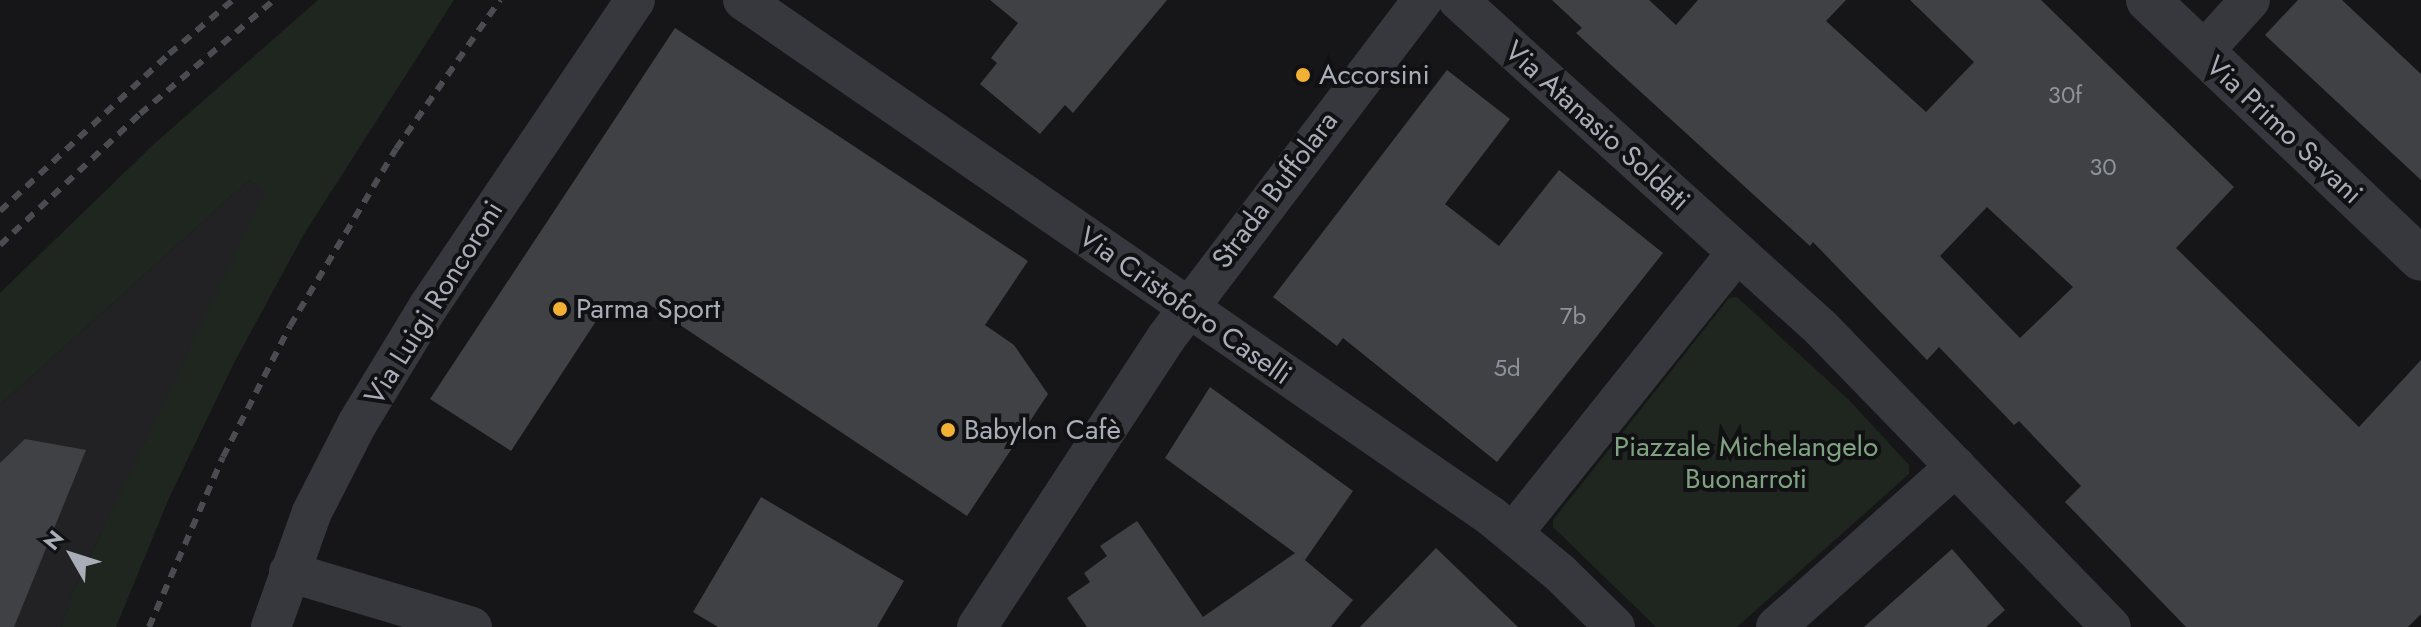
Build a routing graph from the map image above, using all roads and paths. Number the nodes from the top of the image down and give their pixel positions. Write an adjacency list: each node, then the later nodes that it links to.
1 (635, 0): 13 (street, Via Luigi Roncoroni)
2 (743, 0): 10 (street, Via Cristoforo Caselli)
3 (1423, 0): 10 (street, Strada Buffolara)
4 (1458, 0): 8 (street, Via Atanasio Soldati)
5 (2148, 0): 7 (street, Via Primo Savani)
6 (2250, 0): 7 (street)
7 (2203, 52): 9 (street, Via Primo Savani)
8 (1737, 252): 11 (street); 12 (street)
9 (2421, 259)
10 (1188, 307): 12 (street, Via Cristoforo Caselli); 14 (street, Strada Buffolara)
11 (1956, 466): 18 (street); 19 (street)
12 (1513, 533): 17 (street, Via Cristoforo Caselli)
13 (289, 572): 15 (street, Via Luigi Roncoroni); 16 (street)
14 (984, 624)
15 (271, 627)
16 (472, 627)
17 (1615, 627)
18 (1776, 627)
19 (2111, 627)

